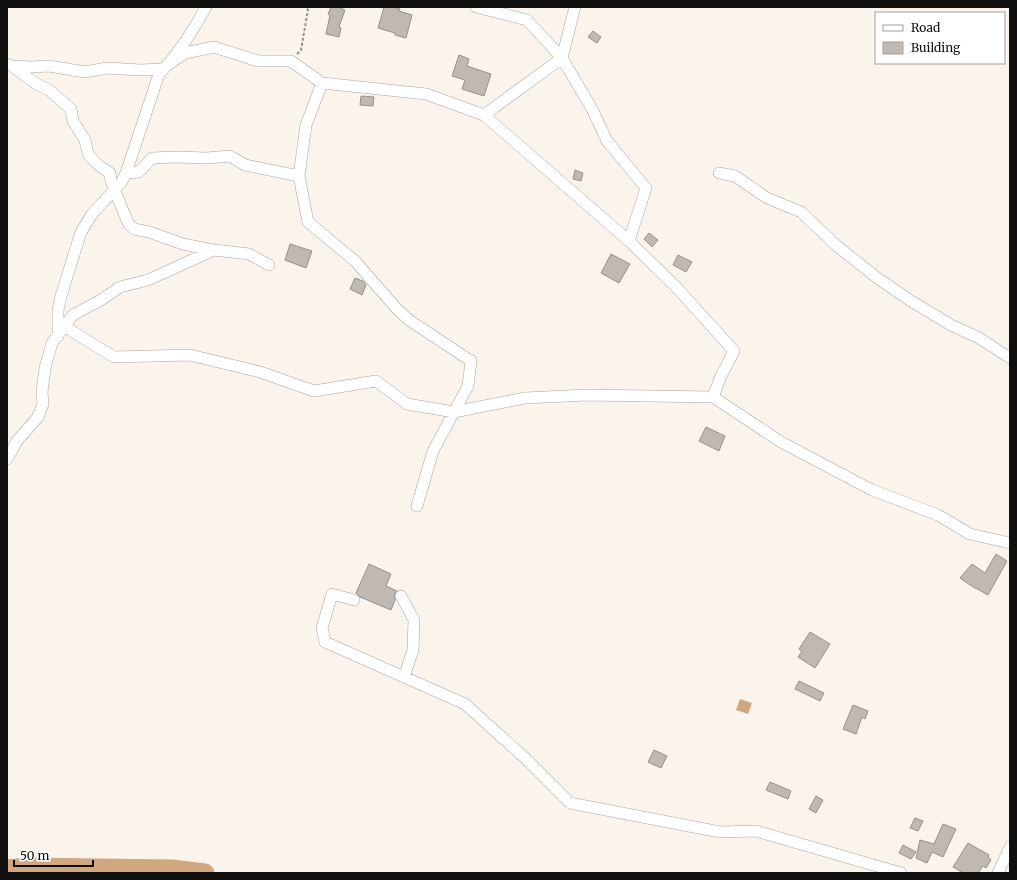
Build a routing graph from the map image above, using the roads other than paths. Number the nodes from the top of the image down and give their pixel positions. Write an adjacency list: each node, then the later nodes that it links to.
1 (206, 7): 5 (street)
2 (476, 7): 4 (street)
3 (575, 7): 4 (street)
4 (562, 58): 8 (street); 13 (street)
5 (170, 62): 6 (street); 7 (street); 9 (street)
6 (9, 65): 12 (street)
7 (322, 83): 8 (street); 11 (street)
8 (484, 115): 13 (street)
9 (126, 172): 11 (street); 12 (street)
10 (719, 173): 18 (street)
11 (299, 176): 20 (street)
12 (115, 189): 14 (street); 17 (street)
13 (629, 241): 19 (street)
14 (214, 250): 15 (street); 17 (street)
15 (269, 265)
16 (70, 330): 20 (street)
17 (58, 336): 21 (street)
18 (1010, 358)
19 (713, 397): 20 (street); 23 (street)
20 (454, 412): 22 (street)
21 (7, 459)
22 (417, 506)
23 (1010, 543)
24 (401, 596): 26 (street)
25 (354, 600): 26 (street)
26 (404, 677): 28 (street)
27 (1010, 847): 29 (street)
28 (901, 873)
29 (998, 873)

